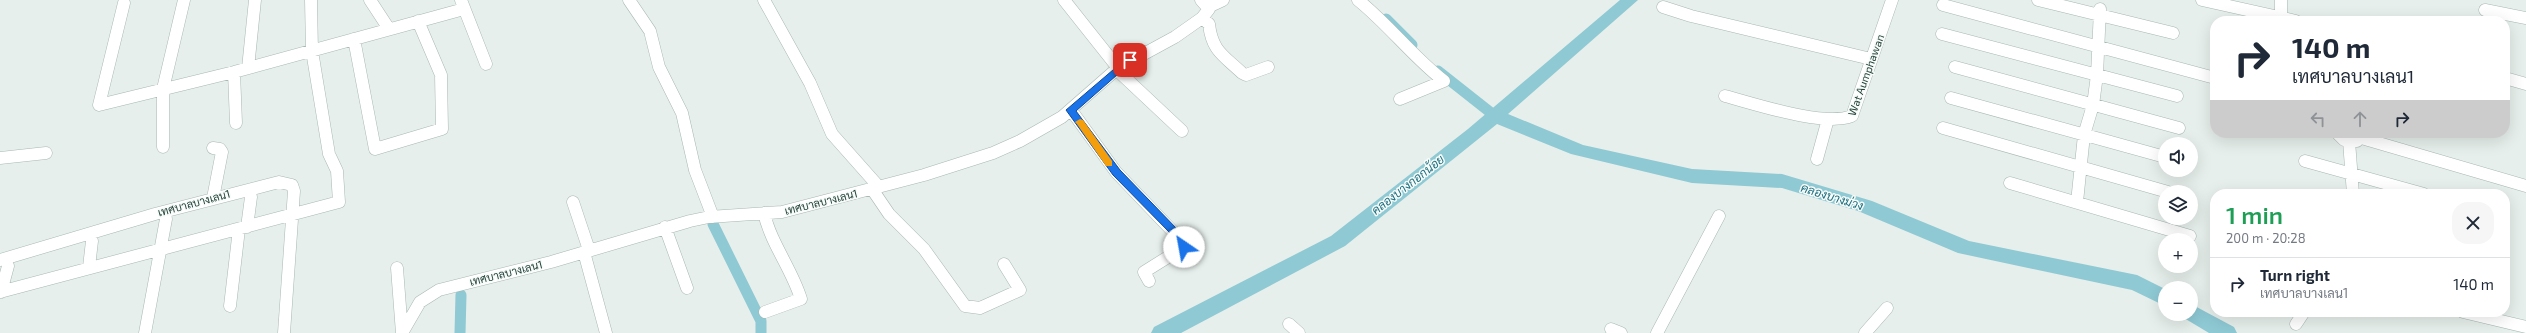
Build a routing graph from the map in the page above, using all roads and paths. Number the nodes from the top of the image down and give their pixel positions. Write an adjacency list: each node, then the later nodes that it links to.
1 (184, 0): 43 (street)
2 (255, 0): 35 (street)
3 (311, 0): 31 (street)
4 (370, 0): 26 (street)
5 (629, 0): 81 (street)
6 (764, 0): 69 (street)
7 (1064, 0): 37 (street)
8 (1223, 0): 15 (street)
9 (1358, 0): 47 (street)
10 (1892, 0): 32 (street, Wat Aumphawan)
11 (2038, 0): 20 (street)
12 (2202, 0): 21 (street)
13 (2282, 0): 22 (street)
14 (124, 3): 43 (street)
15 (1204, 3): 23 (street, เทศบาลบางเลน1)
16 (462, 4): 25 (street); 33 (street)
17 (1943, 5): 30 (street)
18 (1663, 7): 32 (street)
19 (2485, 10): 24 (street)
20 (2100, 12): 27 (street); 30 (street)
21 (2276, 16)
22 (2281, 16)
23 (1202, 18): 36 (street); 37 (street, เทศบาลบางเลน1)
24 (2526, 18)
25 (418, 21): 26 (street); 29 (street)
26 (389, 29): 29 (street)
27 (2173, 33)
28 (1942, 34): 39 (street)
29 (354, 39): 31 (street)
30 (2100, 48): 39 (street); 40 (street)
31 (312, 51): 35 (street); 78 (street)
32 (1871, 59): 50 (street, Wat Aumphawan)
33 (486, 64)
34 (1955, 67): 48 (street)
35 (248, 68): 38 (street)
36 (1268, 68)
37 (1118, 69): 49 (street, เทศบาลบางเลน1); 54 (street)
38 (234, 72): 43 (street); 51 (street)
39 (2097, 74): 45 (street); 48 (street)
40 (2210, 77)
41 (2510, 79): 42 (street)
42 (2526, 84)
43 (163, 89): 58 (street)
44 (1725, 96): 50 (street, Wat Aumphawan)
45 (2177, 96)
46 (1951, 98): 55 (street)
47 (1400, 100)
48 (2093, 105): 53 (street); 55 (street)
49 (1071, 110): 69 (street, เทศบาลบางเลน1); 92 (street)
50 (1828, 119): 63 (street)
51 (236, 123)
52 (1943, 128): 65 (street)
53 (2179, 128)
54 (1182, 131)
55 (2084, 135): 61 (street); 65 (street)
56 (2354, 138): 66 (street)
57 (2358, 138): 68 (street)
58 (163, 147)
59 (213, 148): 74 (street)
60 (46, 153): 62 (street)
61 (2158, 155)
62 (0, 158)
63 (1817, 159)
64 (2305, 161): 66 (street)
65 (2080, 168): 70 (street); 76 (street)
66 (2351, 173): 71 (street); 72 (street)
67 (2010, 183): 76 (street)
68 (2526, 186)
69 (876, 188): 77 (street, เทศบาลบางเลน1); 89 (street)
70 (2158, 189)
71 (2353, 189)
72 (2407, 189)
73 (251, 197): 83 (street)
74 (213, 198): 78 (street, เทศบาลบางเลน1); 79 (street, เทศบาลบางเลน1)
75 (573, 202): 87 (street)
76 (2077, 202): 84 (street)
77 (764, 213): 81 (street, เทศบาลบางเลน1); 97 (street)
78 (292, 215): 83 (street); 103 (street, เทศบาลบางเลน1)
79 (160, 216): 86 (street); 88 (street, เทศบาลบางเลน1)
80 (1719, 216): 106 (street)
81 (711, 217): 82 (street, เทศบาลบางเลน1)
82 (665, 227): 87 (street, เทศบาลบางเลน1); 93 (street)
83 (243, 228): 86 (street); 95 (street)
84 (2180, 233)
85 (92, 241): 90 (street)
86 (161, 250): 90 (street); 102 (street)
87 (586, 251): 104 (street, เทศบาลบางเลน1); 105 (street)
88 (4, 263): 94 (street)
89 (1004, 264)
90 (89, 267): 94 (street)
91 (397, 268): 104 (street)
92 (1149, 281)
93 (687, 288)
94 (0, 292)
95 (230, 306)
96 (1887, 308): 107 (street)
97 (765, 312)
98 (2301, 317): 100 (street)
99 (2483, 317): 101 (street)
100 (2296, 324)
101 (2526, 327)
102 (146, 333)
103 (284, 333)
104 (402, 333)
105 (606, 333)
106 (1657, 333)
107 (1865, 333)

